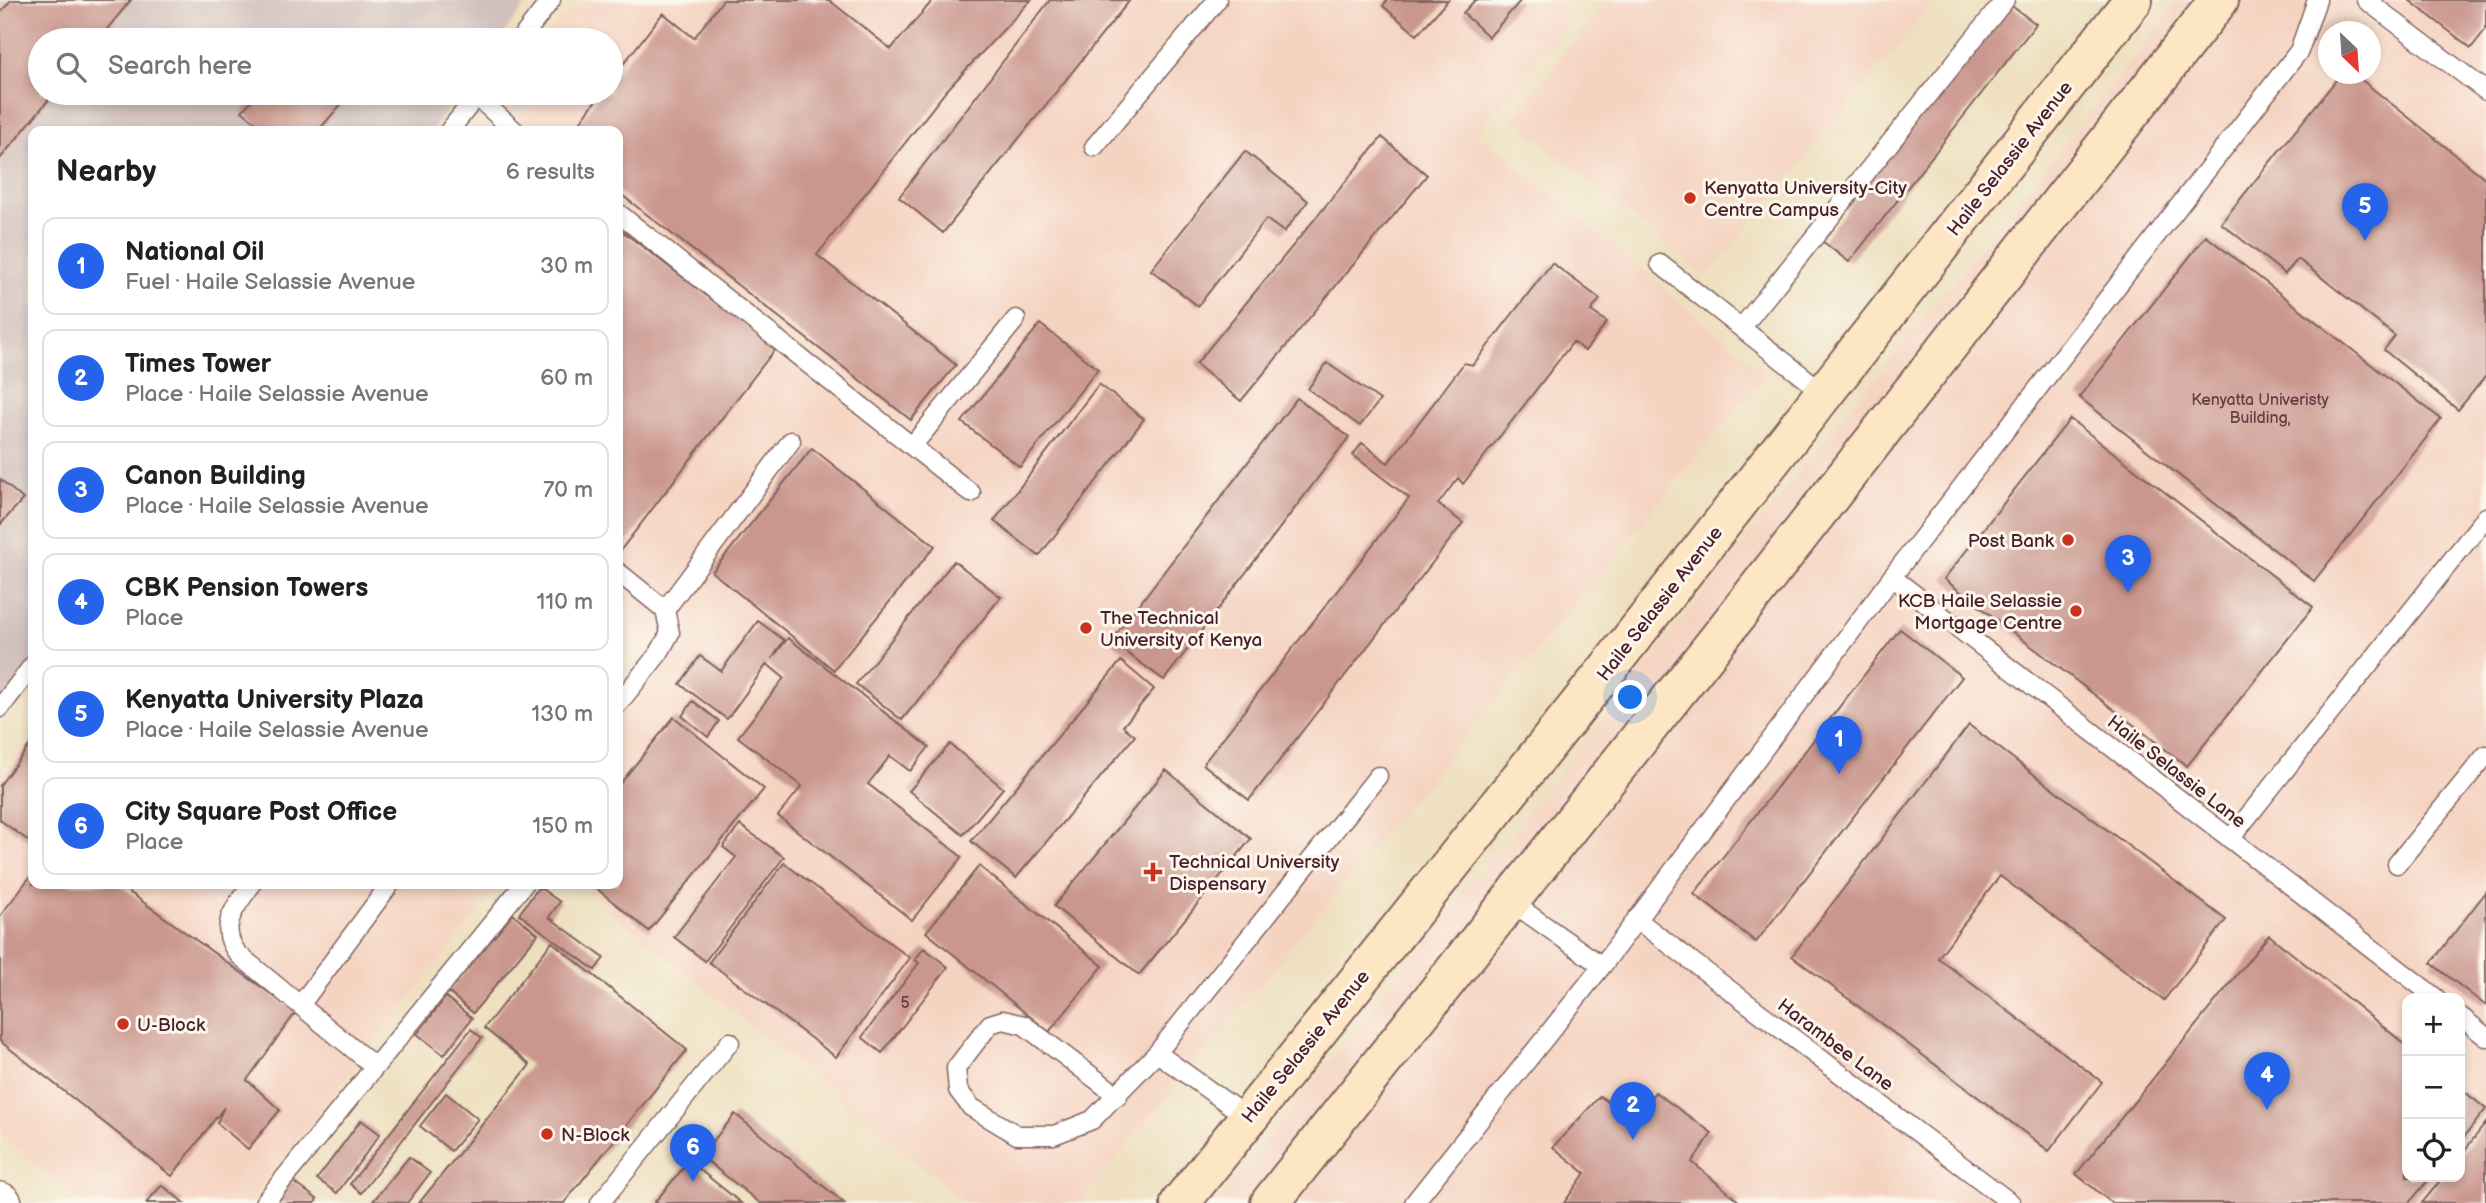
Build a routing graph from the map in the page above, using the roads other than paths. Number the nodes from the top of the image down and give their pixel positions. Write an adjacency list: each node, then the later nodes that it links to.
1 (551, 0): 8 (lane)
2 (1217, 0): 14 (lane)
3 (2005, 0): 18 (lane)
4 (2133, 0): 19 (main road, Haile Selassie Avenue)
5 (2219, 0): 37 (main road)
6 (2317, 0): 25 (lane)
7 (2366, 0): 9 (lane)
8 (529, 28)
9 (2486, 90)
10 (469, 105): 12 (lane)
11 (488, 105): 13 (lane)
12 (453, 126)
13 (510, 126)
14 (1094, 147)
15 (623, 217): 21 (lane)
16 (1660, 264): 18 (lane)
17 (1016, 319): 21 (lane)
18 (1742, 327): 19 (lane)
19 (1824, 393): 48 (main road, Haile Selassie Avenue)
20 (791, 441): 26 (lane)
21 (913, 445): 22 (lane)
22 (971, 493)
23 (2486, 517): 32 (lane)
24 (623, 576): 26 (lane)
25 (1892, 577): 32 (lane, Haile Selassie Lane); 38 (lane)
26 (665, 610): 28 (lane)
27 (28, 672): 29 (lane)
28 (623, 698)
29 (0, 708)
30 (2486, 755): 33 (lane)
31 (1378, 776): 45 (lane)
32 (2230, 839): 40 (lane, Haile Selassie Lane)
33 (2397, 864)
34 (248, 889): 41 (lane)
35 (386, 889): 41 (lane)
36 (520, 889): 46 (lane)
37 (1510, 901): 39 (lane); 52 (main road)
38 (1636, 919): 39 (lane); 54 (lane, Harambee Lane)
39 (1602, 966): 53 (lane)
40 (2430, 993)
41 (301, 1004): 46 (lane)
42 (2465, 1020): 43 (lane)
43 (2486, 1037)
44 (730, 1042): 50 (lane)
45 (1157, 1053): 47 (lane); 48 (lane)
46 (374, 1066): 49 (lane)
47 (1118, 1096): 47 (lane)
48 (1248, 1118): 51 (main road, Haile Selassie Avenue)
49 (264, 1203)
50 (600, 1203)
51 (1180, 1203)
52 (1270, 1203)
53 (1414, 1203)
54 (2011, 1203)

